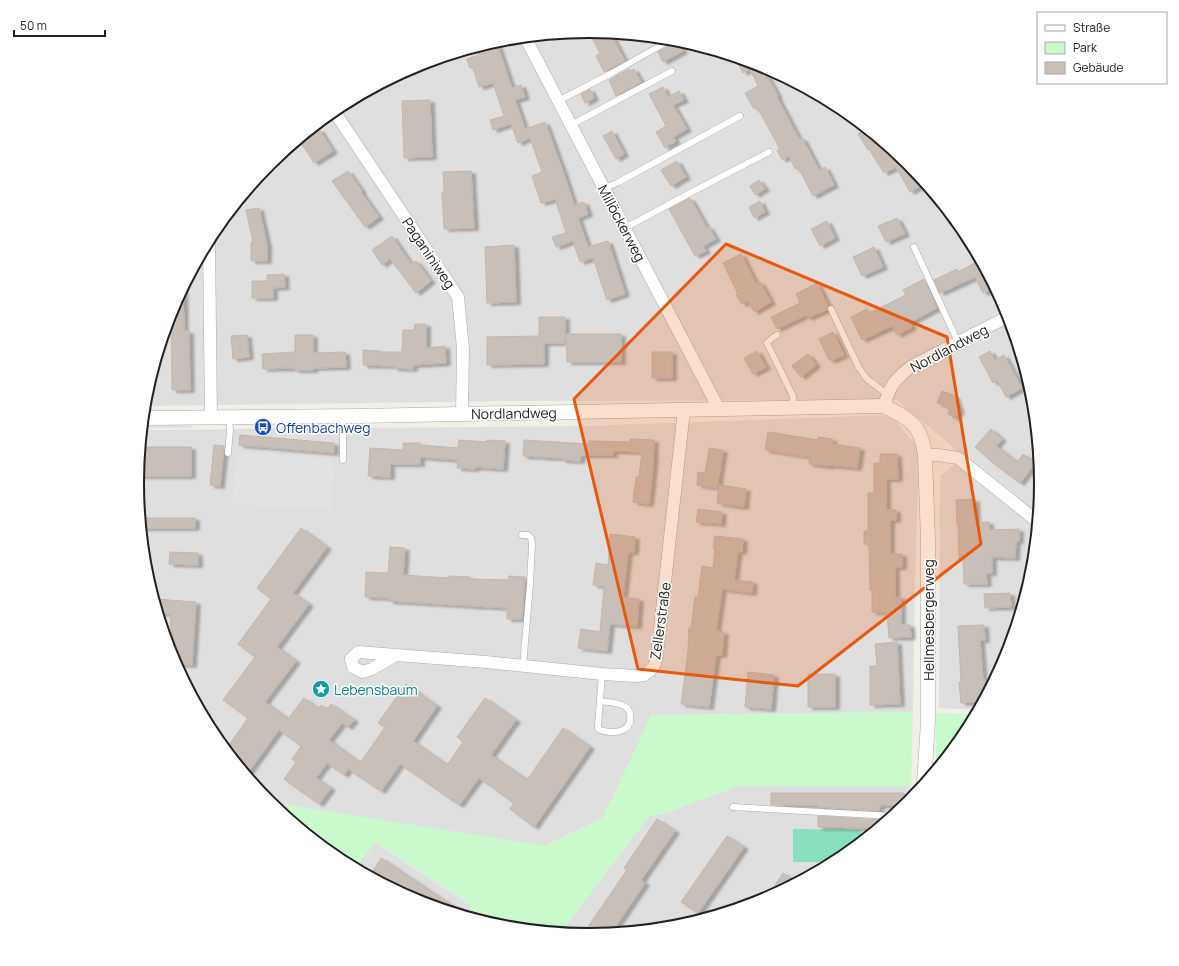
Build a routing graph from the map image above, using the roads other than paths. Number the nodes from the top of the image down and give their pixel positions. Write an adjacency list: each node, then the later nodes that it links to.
1 (528, 43): 4 (street, Millöckerweg)
2 (662, 45): 4 (lane)
3 (672, 71): 7 (lane)
4 (558, 100): 7 (street, Millöckerweg)
5 (338, 116): 21 (street, Paganiniweg)
6 (740, 116): 9 (lane)
7 (571, 125): 9 (street, Millöckerweg)
8 (769, 152): 10 (lane)
9 (604, 188): 10 (street, Millöckerweg)
10 (625, 228): 19 (street, Millöckerweg)
11 (914, 247): 16 (lane)
12 (209, 252): 23 (street)
13 (831, 309): 17 (lane)
14 (1003, 319): 16 (street, Nordlandweg)
15 (777, 336): 18 (lane)
16 (958, 342): 17 (street, Nordlandweg)
17 (886, 400): 18 (street, Nordlandweg); 27 (street, Nordlandweg)
18 (793, 407): 19 (street, Nordlandweg)
19 (719, 409): 20 (street, Nordlandweg)
20 (684, 410): 21 (street, Nordlandweg); 33 (street, Zellerstraße)
21 (462, 414): 22 (street, Nordlandweg)
22 (343, 416): 24 (street, Nordlandweg); 28 (lane)
23 (211, 417): 24 (street, Nordlandweg); 25 (street, Nordlandweg)
24 (229, 417): 26 (lane)
25 (149, 418)
26 (228, 453)
27 (925, 455): 29 (street); 35 (street, Hellmesbergerweg)
28 (343, 460)
29 (1033, 518)
30 (522, 535): 32 (lane)
31 (396, 655): 32 (street, Zellerstraße)
32 (523, 666): 33 (street, Zellerstraße)
33 (602, 674): 34 (lane)
34 (600, 701): 34 (lane)
35 (925, 775)
36 (733, 807): 37 (lane)
37 (886, 816)

